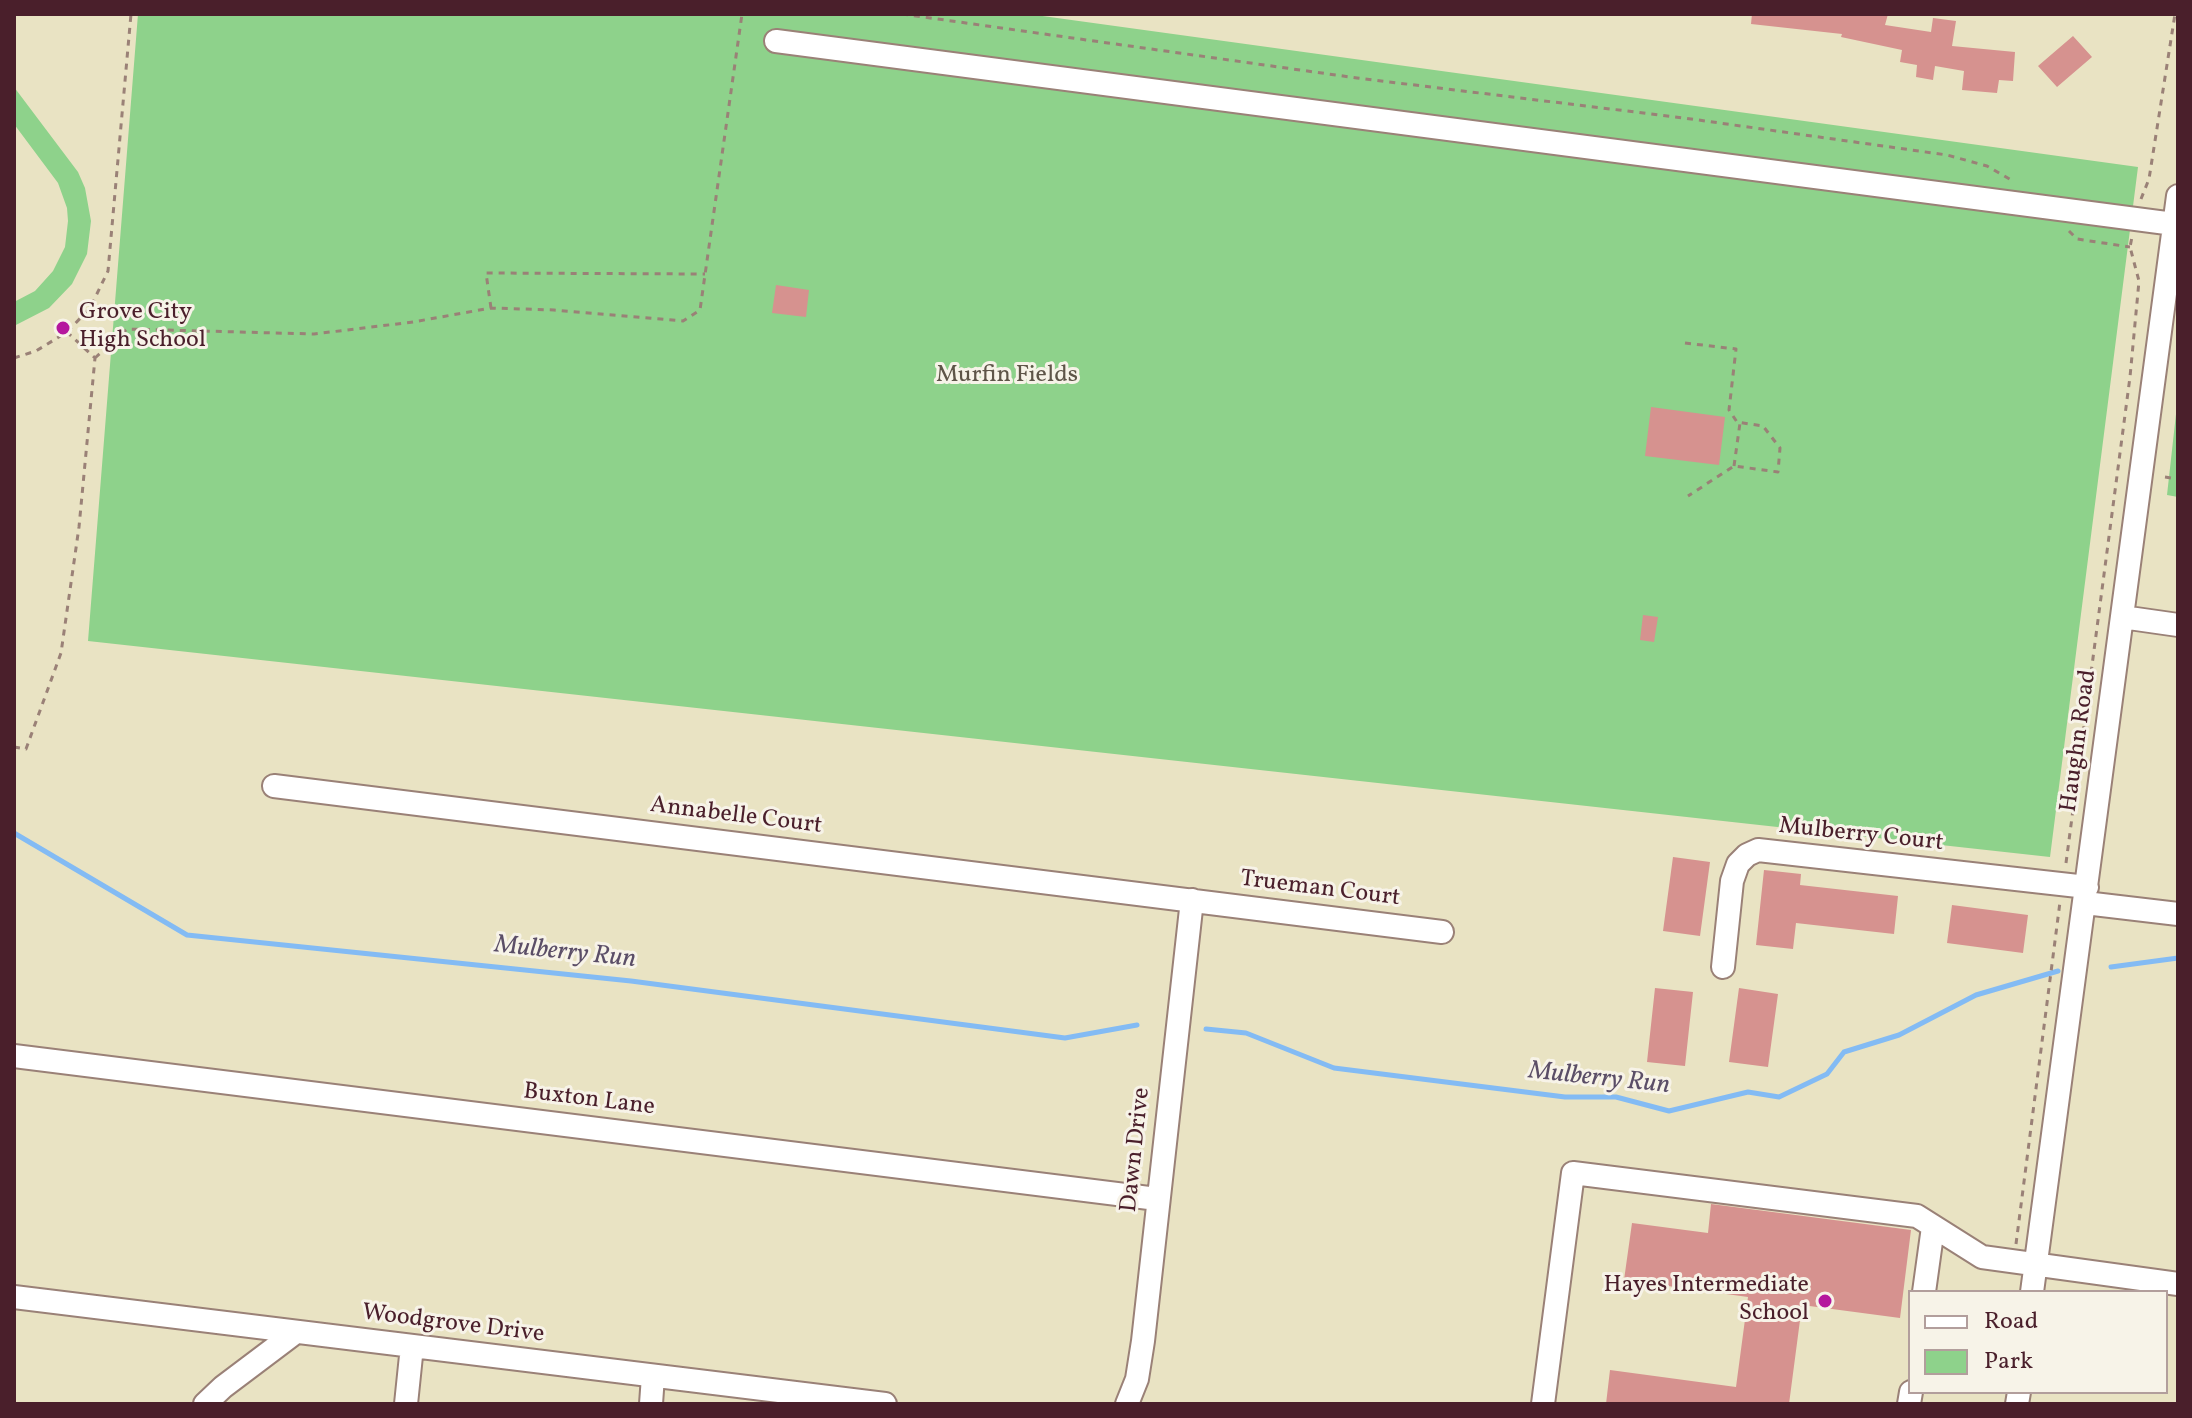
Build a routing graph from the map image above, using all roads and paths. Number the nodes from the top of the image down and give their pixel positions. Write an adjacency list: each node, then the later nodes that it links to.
1 (131, 14): 12 (path)
2 (742, 14): 10 (path)
3 (902, 14): 6 (path)
4 (2175, 14): 8 (path)
5 (776, 41): 8 (street)
6 (2019, 185)
7 (2178, 196): 9 (street, Haughn Road)
8 (2135, 219): 9 (street); 25 (path)
9 (2174, 224): 21 (street, Haughn Road)
10 (705, 274): 11 (path); 11 (path)
11 (491, 308): 15 (path)
12 (67, 332): 14 (path); 15 (path)
13 (1685, 343): 16 (path)
14 (14, 358)
15 (95, 358): 23 (path)
16 (1740, 423): 17 (path); 17 (path)
17 (1734, 466): 20 (path)
18 (2165, 477): 19 (path)
19 (2178, 479)
20 (1688, 496)
21 (2122, 617): 22 (street); 26 (street, Haughn Road)
22 (2178, 625)
23 (14, 747)
24 (274, 786): 27 (street, Annabelle Court)
25 (2063, 885): 26 (street, Mulberry Court); 30 (street, Mulberry Court); 34 (path)
26 (2086, 895): 28 (street, Mulberry Court); 34 (street, Haughn Road)
27 (1192, 900): 29 (street, Trueman Court); 32 (street, Dawn Drive)
28 (2178, 914)
29 (1442, 932)
30 (1723, 967)
31 (14, 1056): 32 (street, Buxton Lane)
32 (1157, 1199): 47 (street, Dawn Drive)
33 (1933, 1227): 34 (street); 36 (street); 48 (street)
34 (2025, 1263): 35 (street); 37 (street, Haughn Road)
35 (2178, 1284)
36 (1924, 1290)
37 (2032, 1290)
38 (14, 1297): 39 (street, Woodgrove Drive)
39 (296, 1332): 40 (street, Woodgrove Drive); 43 (street)
40 (412, 1346): 41 (street, Woodgrove Drive); 44 (street)
41 (653, 1376): 42 (street, Woodgrove Drive); 45 (street)
42 (774, 1397): 46 (street, Woodgrove Drive)
43 (205, 1404)
44 (406, 1404)
45 (651, 1404)
46 (885, 1404)
47 (1127, 1404)
48 (1543, 1404)

